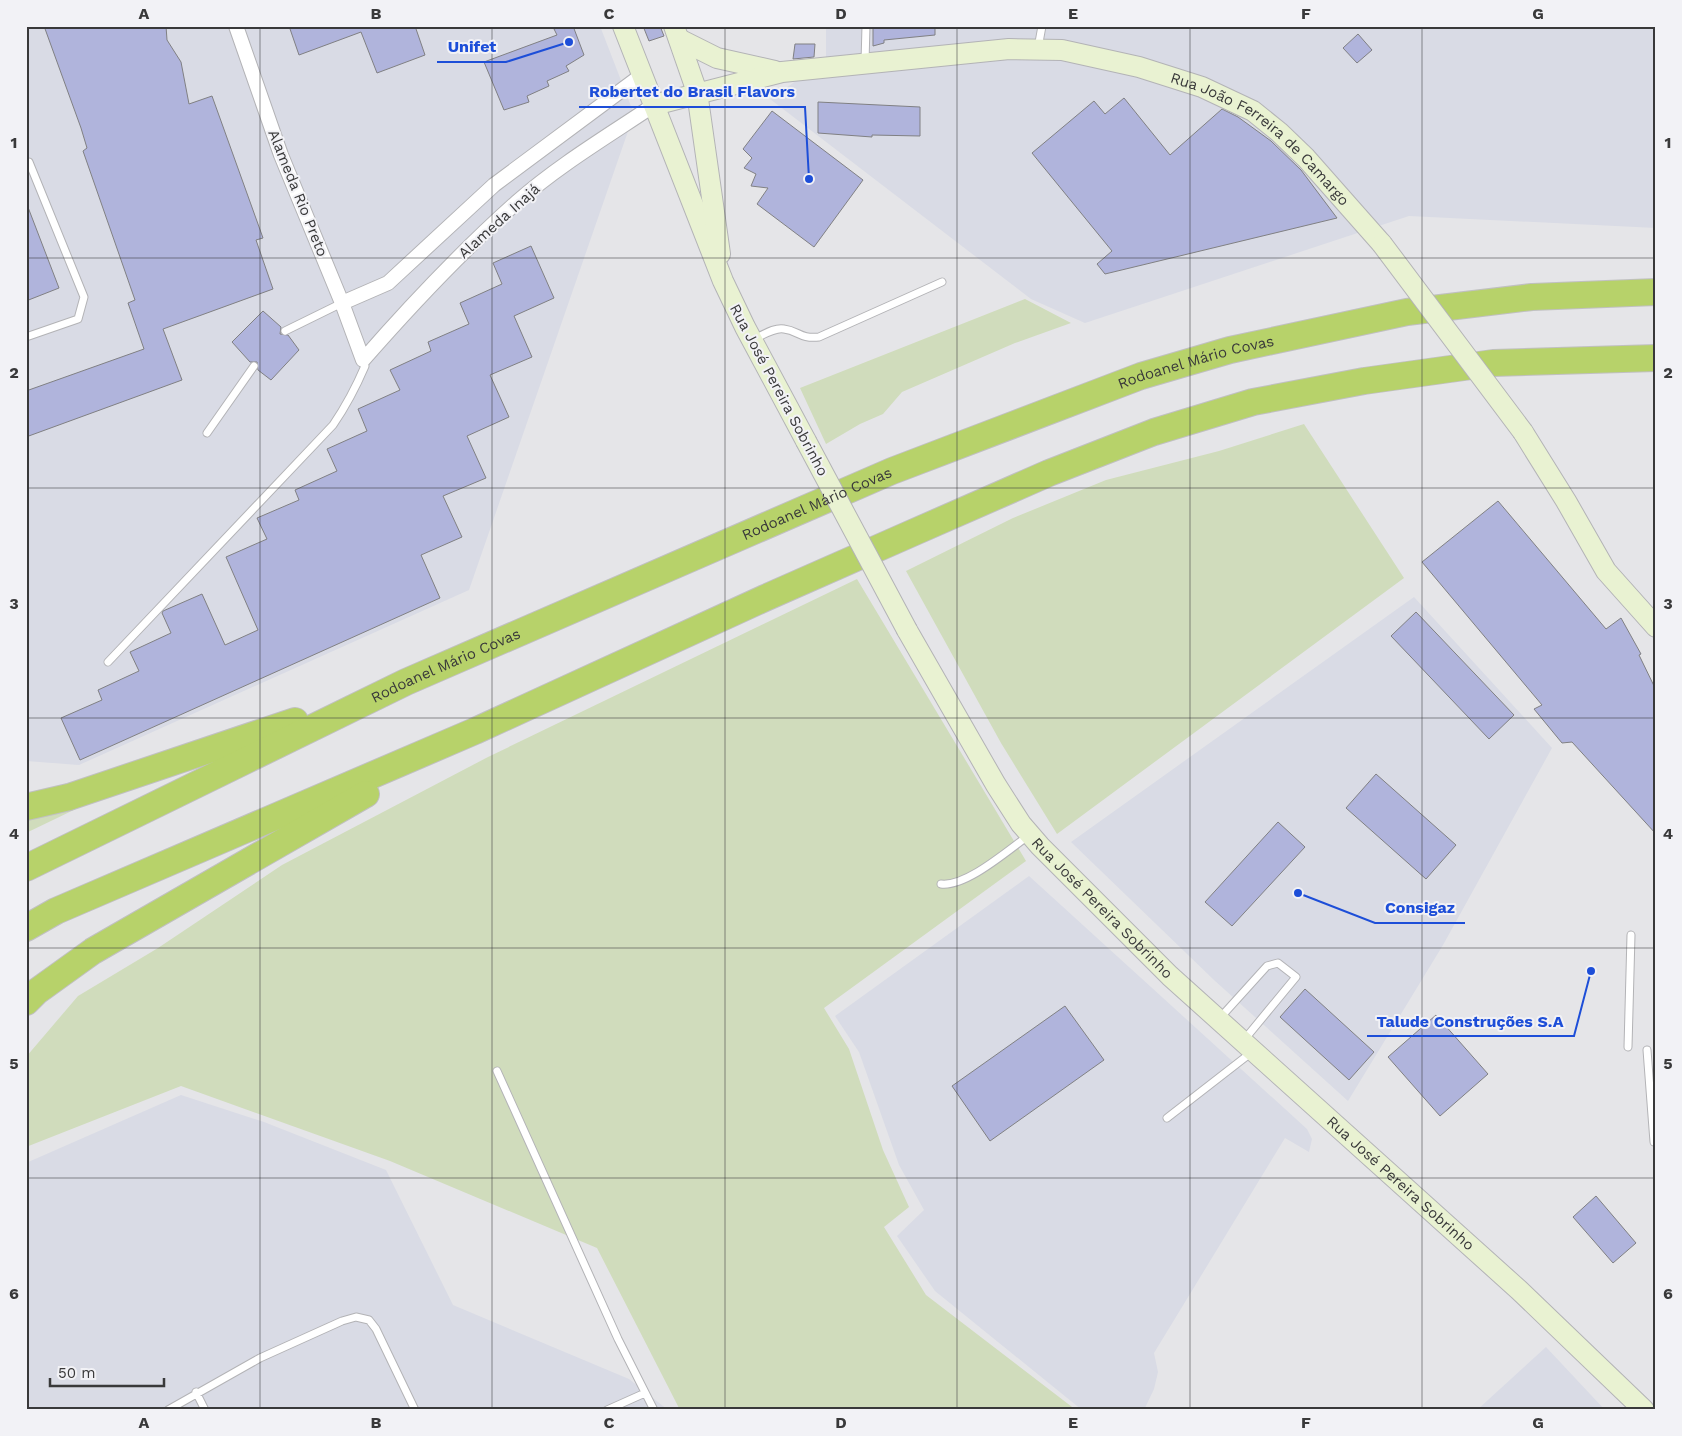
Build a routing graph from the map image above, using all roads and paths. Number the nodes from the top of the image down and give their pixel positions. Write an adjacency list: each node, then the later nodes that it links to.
1 (236, 26): 16 (street, Alameda Rio Preto)
2 (623, 26): 9 (street, Rua José Pereira Sobrinho)
3 (866, 26): 7 (lane)
4 (1042, 26): 6 (lane)
5 (677, 33): 8 (street); 10 (street, Rua José Pereira Sobrinho)
6 (1038, 48): 7 (street, Rua João Ferreira de Camargo); 24 (street, Rua João Ferreira de Camargo, bridge)
7 (865, 65): 8 (street, Rua João Ferreira de Camargo)
8 (782, 72): 10 (street, Rua João Ferreira de Camargo)
9 (642, 75): 11 (street, Rua José Pereira Sobrinho); 16 (street, Alameda Inajá)
10 (697, 92): 11 (street, Rua João Ferreira de Camargo); 13 (street, Rua José Pereira Sobrinho)
11 (654, 105): 13 (street, Rua José Pereira Sobrinho); 21 (street, Alameda Inajá)
12 (26, 162): 18 (lane)
13 (723, 281): 19 (street, Rua José Pereira Sobrinho)
14 (942, 282): 19 (lane)
15 (1656, 292): 26 (highway, Rodoanel Mário Covas)
16 (342, 303): 17 (lane); 21 (street, Alameda Rio Preto)
17 (285, 331)
18 (26, 337)
19 (752, 340): 29 (street, Rua José Pereira Sobrinho, bridge)
20 (1656, 358): 27 (highway)
21 (363, 360): 25 (lane)
22 (254, 366): 23 (lane)
23 (207, 433)
24 (1656, 627)
25 (108, 662)
26 (406, 682): 28 (highway); 30 (highway, Rodoanel Mário Covas)
27 (475, 731): 32 (highway); 34 (highway)
28 (26, 807)
29 (1030, 835): 31 (lane); 35 (street, Rua José Pereira Sobrinho)
30 (26, 868)
31 (941, 884)
32 (26, 928)
33 (1630, 935): 37 (lane)
34 (26, 1002)
35 (1219, 1019): 36 (street, Rua José Pereira Sobrinho); 36 (lane)
36 (1249, 1045): 40 (lane); 49 (street, Rua José Pereira Sobrinho)
37 (1628, 1047)
38 (1647, 1050): 41 (lane)
39 (497, 1071): 43 (lane)
40 (1167, 1118)
41 (1654, 1142)
42 (196, 1392): 44 (lane); 45 (lane); 46 (lane)
43 (645, 1393): 47 (lane); 48 (lane)
44 (168, 1410)
45 (205, 1410)
46 (415, 1410)
47 (607, 1410)
48 (654, 1410)
49 (1644, 1410)

